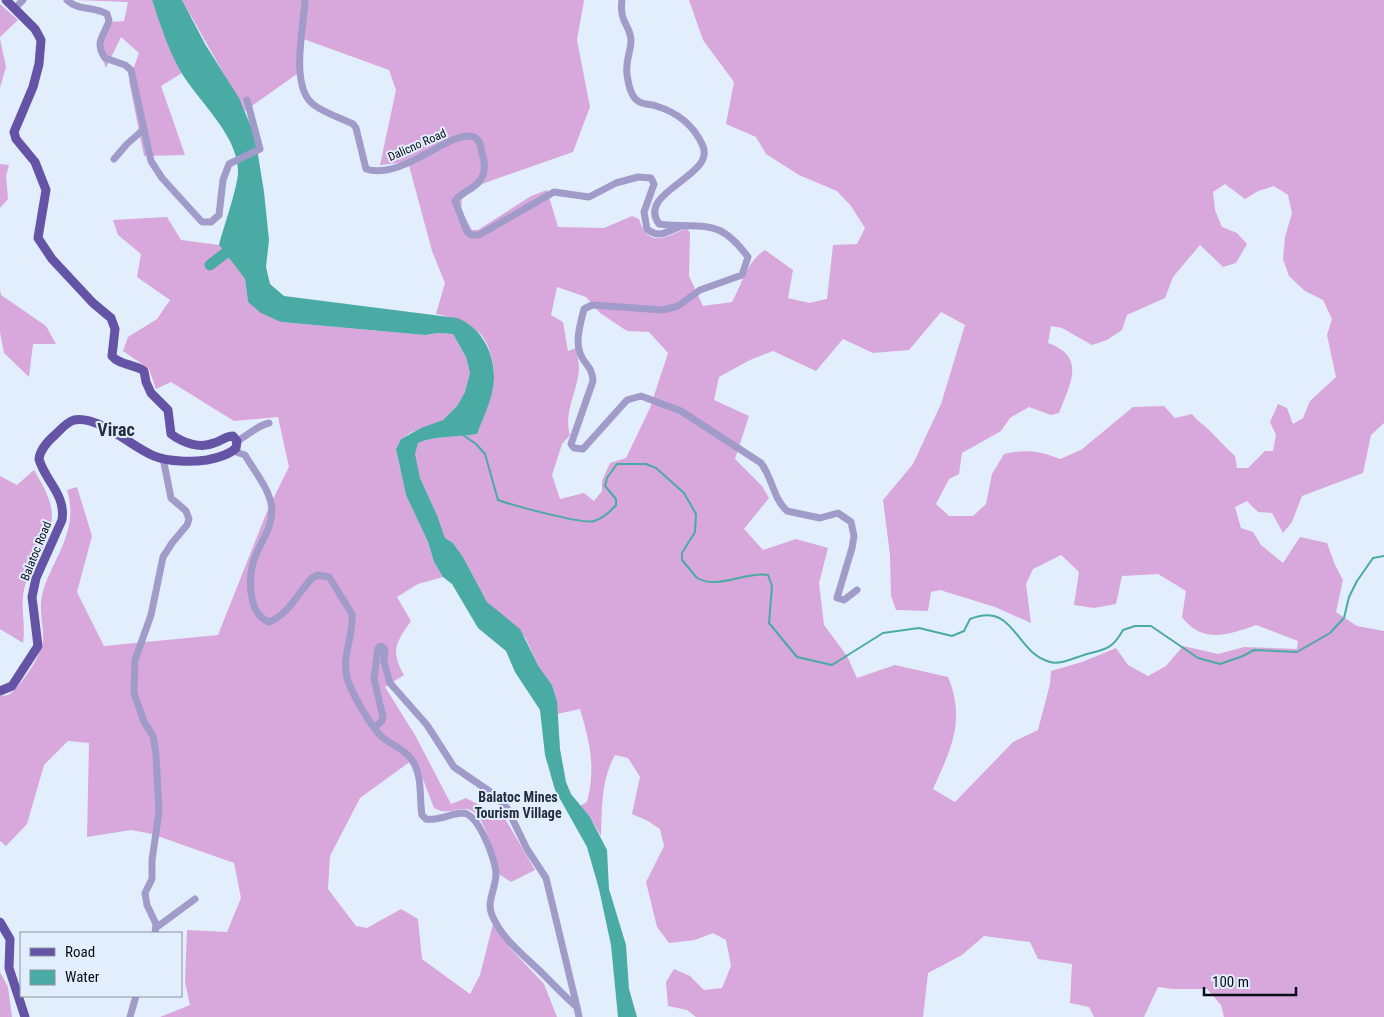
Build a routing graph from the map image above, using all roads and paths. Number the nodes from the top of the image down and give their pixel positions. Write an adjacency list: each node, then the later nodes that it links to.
1 (6, 0): 6 (main road)
2 (23, 0): 6 (street)
3 (67, 0): 8 (street)
4 (305, 0): 10 (street, Dalicno Road)
5 (622, 0): 10 (street)
6 (15, 8): 12 (main road)
7 (248, 100): 8 (street)
8 (144, 129): 9 (street)
9 (114, 159)
10 (687, 224): 14 (street)
11 (269, 423): 12 (street)
12 (235, 447): 13 (main road, Balatoc Road); 16 (street)
13 (163, 458): 15 (main road, Balatoc Road); 19 (street)
14 (857, 590)
15 (0, 691)
16 (375, 727): 21 (street); 21 (street)
17 (196, 899): 19 (street)
18 (0, 922): 22 (main road)
19 (156, 930)
20 (136, 997): 23 (street)
21 (576, 1007): 24 (street)
22 (25, 1017)
23 (130, 1017)
24 (579, 1017)

